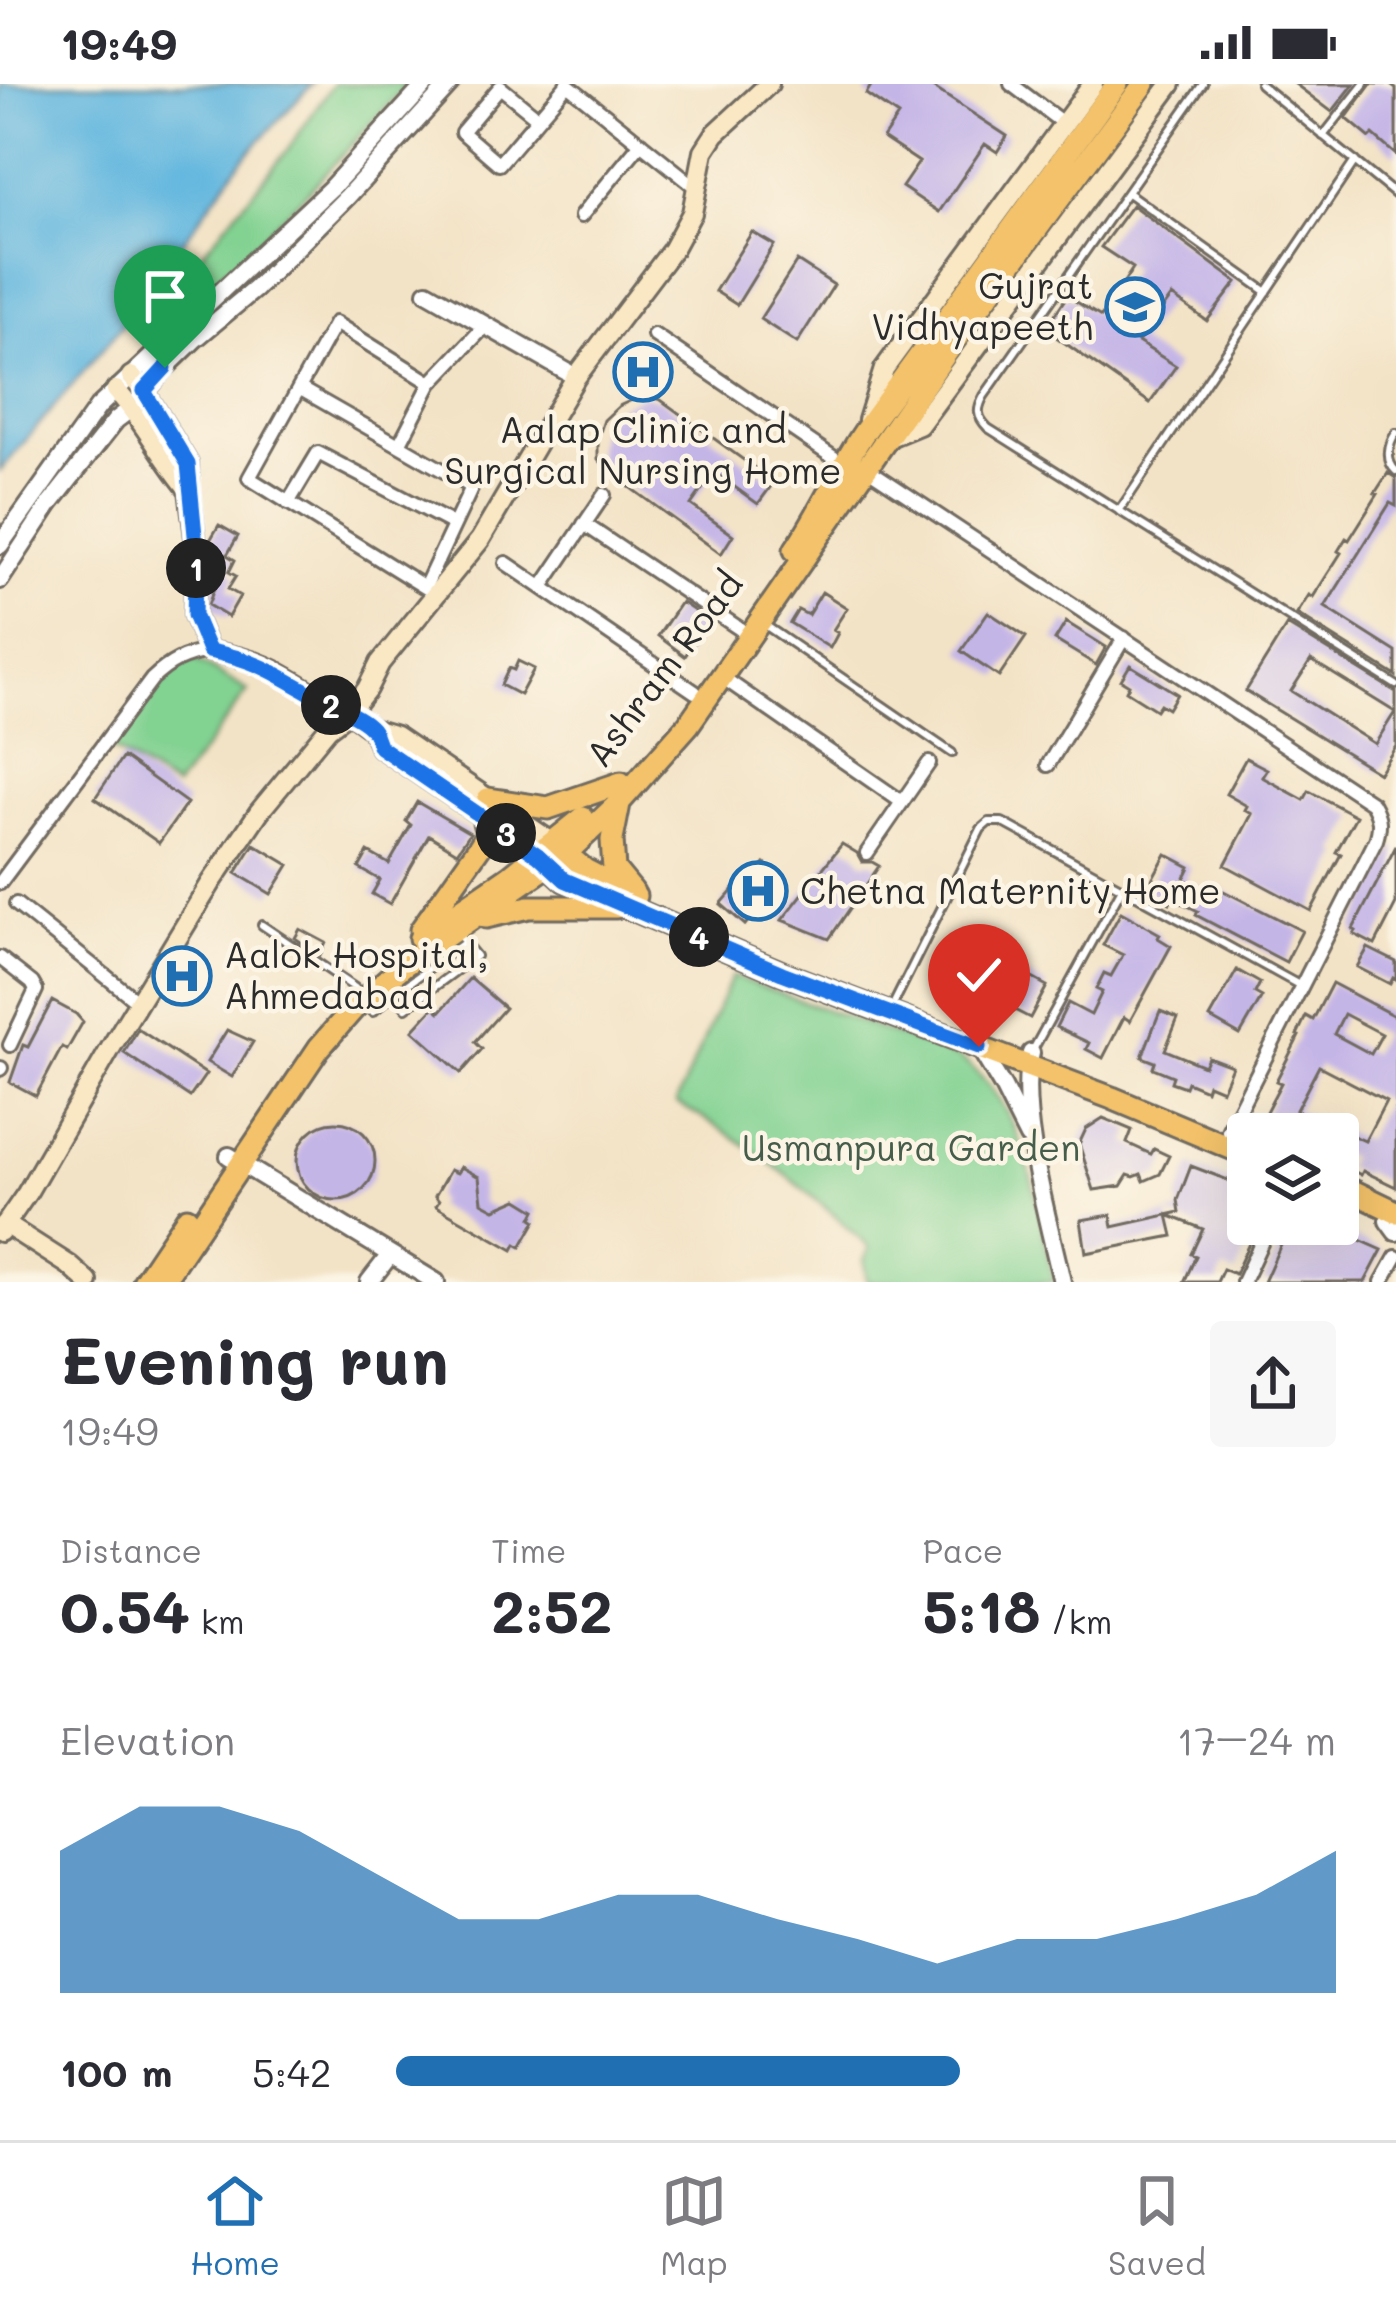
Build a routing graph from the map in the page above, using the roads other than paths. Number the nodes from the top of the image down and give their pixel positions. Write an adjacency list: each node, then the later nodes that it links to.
1 (426, 84): 28 (street)
2 (450, 84): 28 (street)
3 (567, 84): 13 (street); 16 (street)
4 (769, 84): 18 (main road)
5 (1011, 84): 14 (street)
6 (1094, 84): 14 (main road)
7 (1117, 84): 31 (main road)
8 (1144, 84): 31 (main road)
9 (1171, 84): 34 (main road)
10 (1203, 84): 19 (lane)
11 (1260, 84): 15 (lane)
12 (1364, 84): 15 (lane)
13 (538, 118): 13 (street)
14 (1064, 124): 34 (main road)
15 (1323, 136): 17 (lane)
16 (640, 143): 18 (street); 21 (street)
17 (1354, 161): 20 (lane); 23 (lane)
18 (698, 189): 26 (main road)
19 (1127, 192): 23 (lane); 42 (lane)
20 (1396, 195)
21 (581, 216)
22 (428, 292): 24 (street)
23 (1267, 292): 42 (lane)
24 (484, 326): 26 (street); 27 (street)
25 (654, 335): 36 (street)
26 (576, 377): 49 (main road)
27 (431, 382): 29 (street); 35 (street)
28 (138, 383): 30 (street); 32 (street); 39 (main road)
29 (299, 388): 35 (street); 41 (street)
30 (116, 390): 32 (main road); 45 (street)
31 (905, 393): 34 (main road)
32 (132, 408): 39 (main road); 47 (street)
33 (1396, 433): 38 (lane)
34 (875, 435): 36 (main road, Ashram Road); 37 (main road, Ashram Road)
35 (399, 445): 43 (street)
36 (843, 464): 50 (main road, Ashram Road)
37 (868, 469): 50 (main road, Ashram Road); 51 (street)
38 (1396, 471)
39 (189, 490): 52 (main road)
40 (604, 495): 44 (street)
41 (288, 503): 43 (street); 49 (street)
42 (1119, 511): 54 (lane)
43 (453, 524): 49 (street)
44 (584, 524): 48 (street); 50 (street)
45 (0, 545)
46 (506, 563): 48 (street)
47 (0, 580)
48 (542, 587): 55 (street)
49 (430, 590): 56 (main road)
50 (750, 625): 53 (main road, Ashram Road); 55 (main road, Ashram Road); 57 (lane)
51 (1124, 638): 59 (street); 73 (street)
52 (209, 651): 56 (main road); 65 (street)
53 (722, 677): 60 (main road, Ashram Road); 61 (street)
54 (1396, 685)
55 (695, 692): 60 (main road, Ashram Road)
56 (349, 712): 62 (main road); 77 (main road)
57 (952, 753)
58 (929, 763): 61 (street)
59 (1048, 764)
60 (620, 793): 62 (main road); 64 (main road, Ashram Road); 67 (main road)
61 (902, 802): 63 (street)
62 (486, 808): 64 (main road); 71 (main road)
63 (867, 853)
64 (551, 855): 67 (main road); 70 (main road, Ashram Road); 71 (main road, Ashram Road)
65 (0, 883)
66 (1122, 887): 73 (lane); 76 (lane); 80 (lane)
67 (633, 902): 70 (main road); 76 (main road); 78 (main road)
68 (16, 904): 77 (street)
69 (262, 926): 74 (lane)
70 (464, 931): 74 (main road, Ashram Road); 75 (lane); 75 (lane)
71 (411, 945): 74 (main road, Ashram Road)
72 (0, 958): 79 (street)
73 (1302, 987): 81 (street)
74 (359, 994): 75 (lane); 85 (main road, Ashram Road)
75 (394, 994)
76 (895, 1001): 78 (main road)
77 (138, 1002): 89 (main road)
78 (980, 1041): 80 (main road); 84 (street)
79 (10, 1045)
80 (1030, 1060): 82 (main road); 83 (main road); 84 (street)
81 (1248, 1113)
82 (1227, 1131)
83 (1227, 1145)
84 (1034, 1149): 98 (street)
85 (235, 1160): 91 (street); 94 (main road, Ashram Road); 95 (main road, Ashram Road)
86 (1359, 1198): 88 (main road)
87 (1359, 1207): 88 (main road)
88 (1394, 1222)
89 (2, 1226): 93 (main road)
90 (1261, 1245): 99 (street)
91 (390, 1255): 96 (street); 97 (street)
92 (1396, 1257): 100 (street)
93 (88, 1282)
94 (144, 1282)
95 (162, 1282)
96 (369, 1282)
97 (436, 1282)
98 (1062, 1282)
99 (1244, 1282)
100 (1382, 1282)

